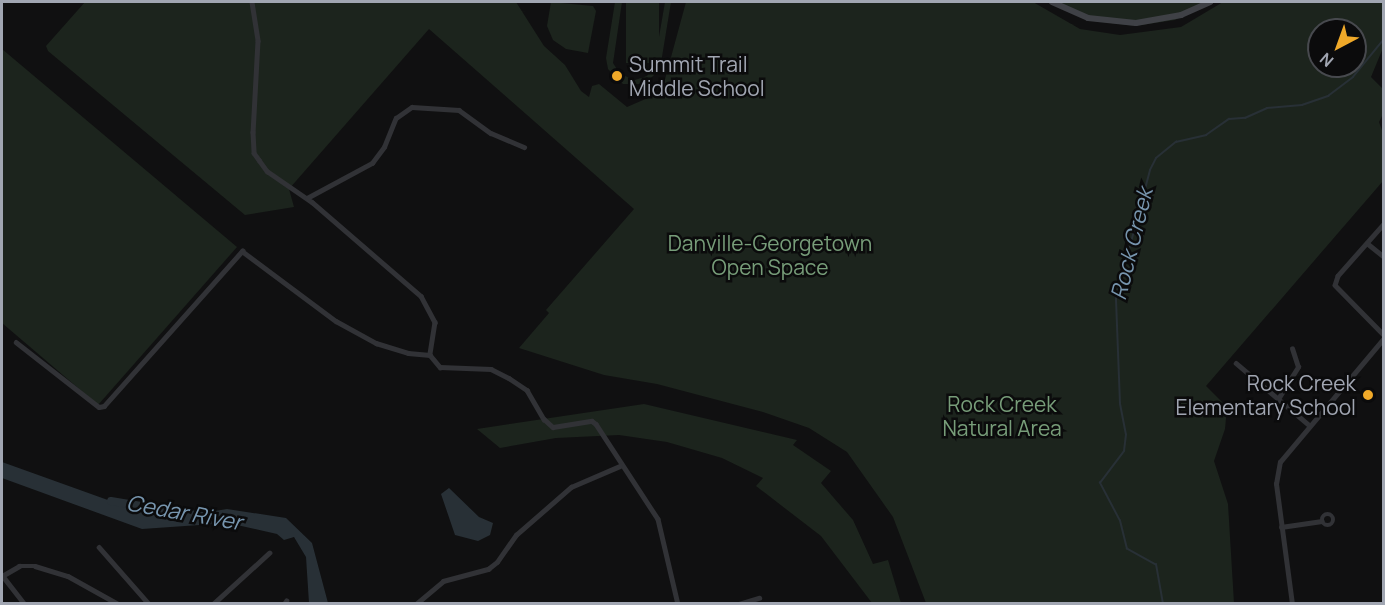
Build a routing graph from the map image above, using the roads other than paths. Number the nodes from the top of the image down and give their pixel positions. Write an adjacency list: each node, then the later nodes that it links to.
1 (252, 2): 5 (street)
2 (1052, 2): 3 (street)
3 (1210, 2)
4 (524, 147): 5 (street)
5 (307, 198): 12 (street)
6 (1383, 224): 7 (street)
7 (1367, 243): 8 (street); 9 (street)
8 (1383, 256)
9 (1383, 336): 15 (street)
10 (16, 342): 12 (street)
11 (1292, 349): 14 (street)
12 (430, 355): 16 (street)
13 (1236, 363): 14 (street)
14 (1278, 399): 15 (street)
15 (1309, 425): 18 (street)
16 (620, 466): 27 (street); 28 (street)
17 (1322, 521): 18 (street)
18 (1281, 527): 30 (street)
19 (99, 547): 25 (street)
20 (269, 553): 26 (street)
21 (2, 575): 23 (street); 24 (street)
22 (759, 598): 29 (street)
23 (25, 603)
24 (118, 603)
25 (149, 603)
26 (213, 603)
27 (416, 603)
28 (678, 603)
29 (739, 603)
30 (1292, 603)

